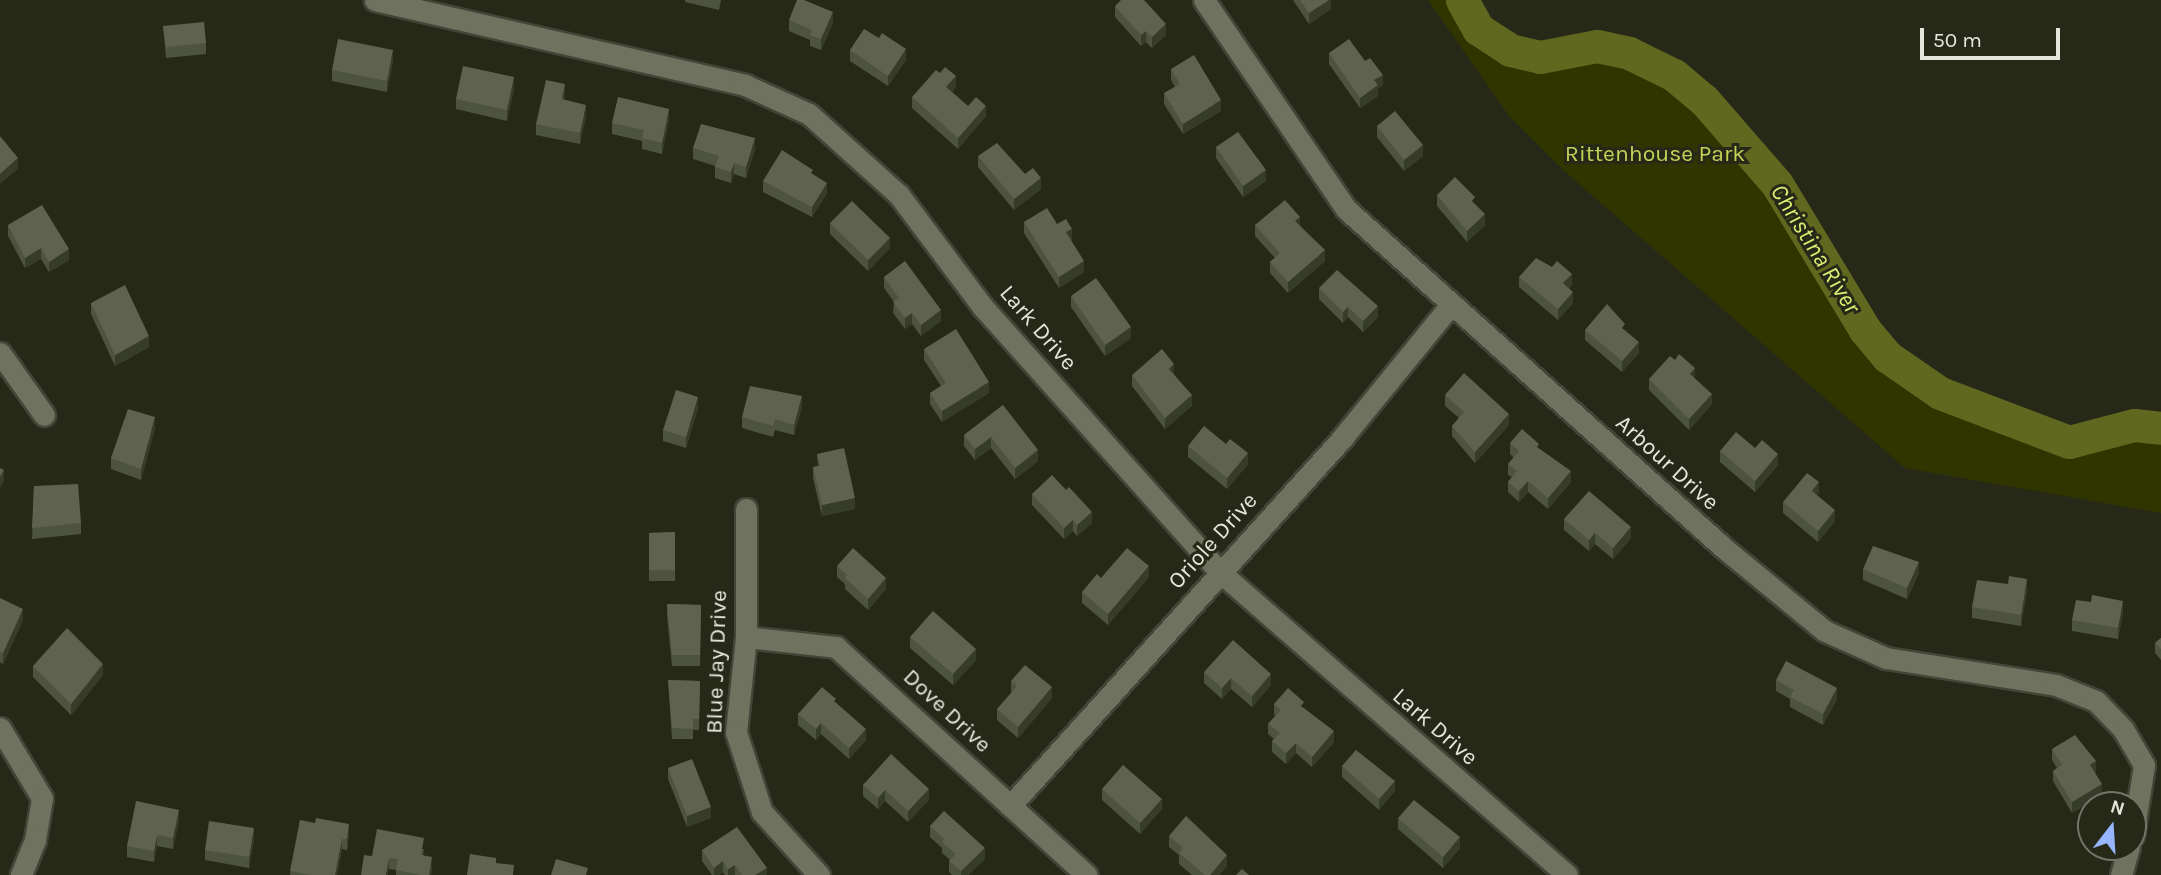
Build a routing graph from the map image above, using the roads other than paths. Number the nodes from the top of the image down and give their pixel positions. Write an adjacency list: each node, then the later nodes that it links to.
1 (374, 0): 3 (street, Lark Drive)
2 (1204, 0): 4 (street, Arbour Drive)
3 (450, 8): 8 (street, Lark Drive)
4 (1450, 306): 8 (street, Oriole Drive); 11 (street, Arbour Drive)
5 (0, 353): 6 (street)
6 (44, 415)
7 (746, 509): 9 (street, Blue Jay Drive)
8 (1220, 573): 12 (street, Oriole Drive); 16 (street, Lark Drive)
9 (746, 637): 12 (street, Dove Drive); 14 (street, Blue Jay Drive)
10 (0, 728): 13 (street)
11 (2140, 791)
12 (1010, 806): 15 (street, Dove Drive)
13 (21, 875)
14 (819, 875)
15 (1087, 875)
16 (1567, 875)

